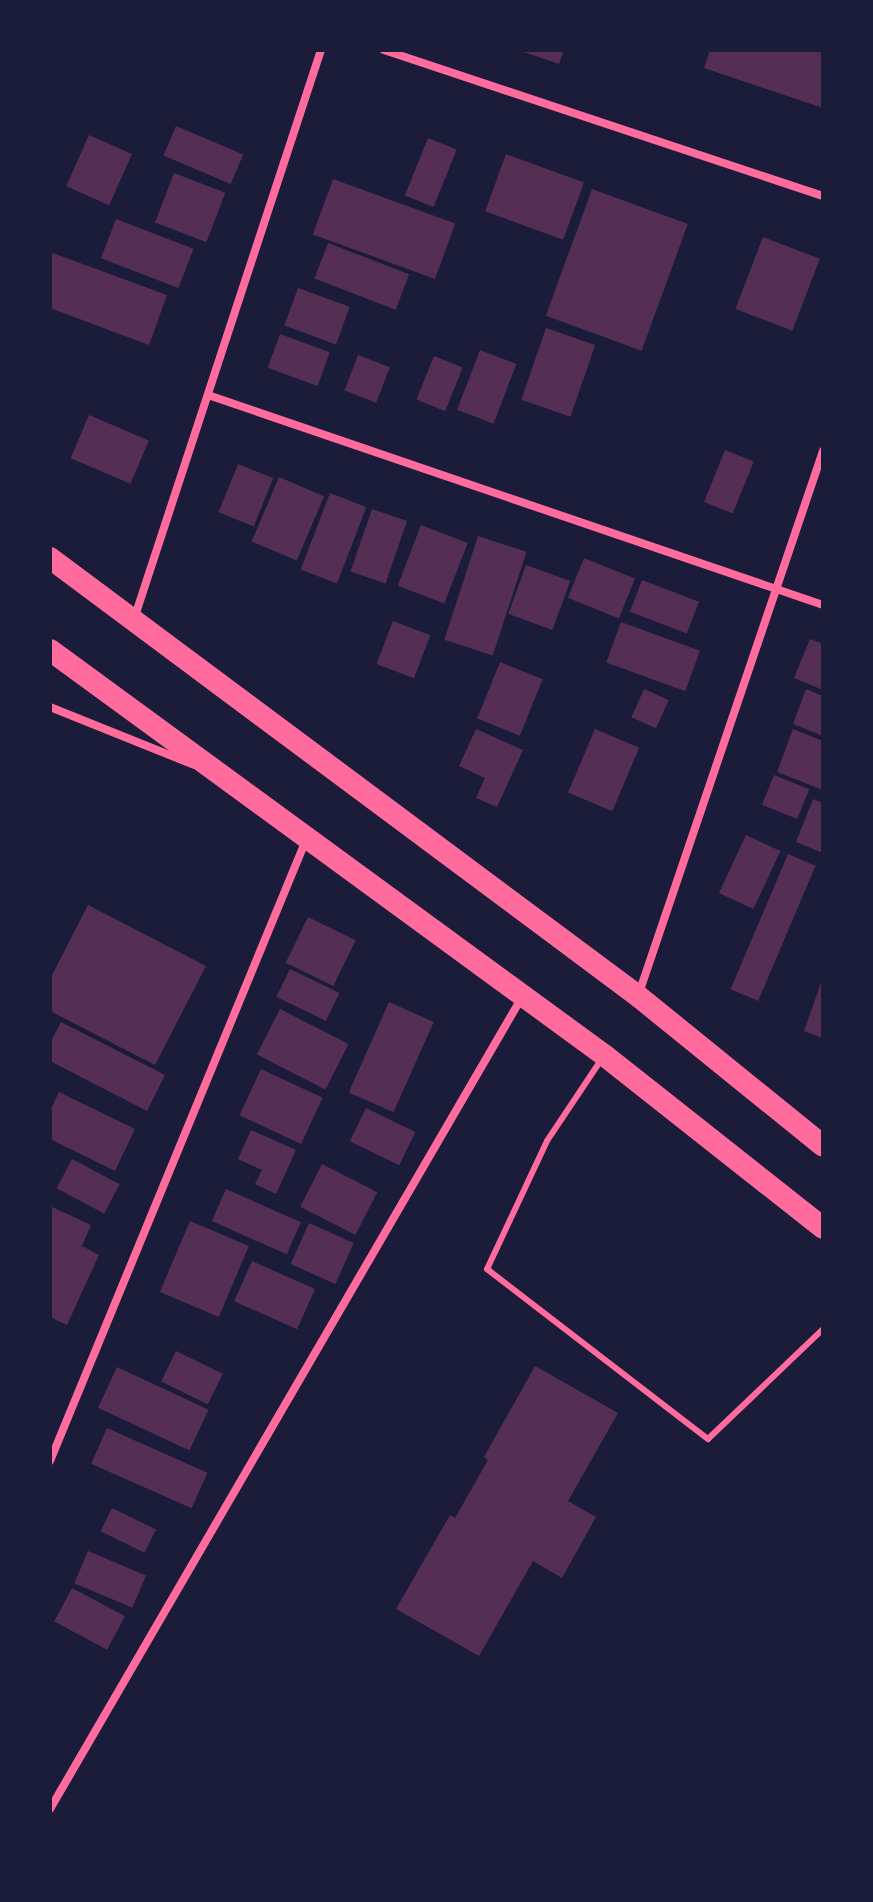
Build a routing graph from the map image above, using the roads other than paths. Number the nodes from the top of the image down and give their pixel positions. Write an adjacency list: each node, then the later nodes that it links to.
1 (321, 50): 4 (street)
2 (384, 50): 3 (street)
3 (823, 196)
4 (208, 395): 7 (street); 9 (street)
5 (823, 451): 7 (street)
6 (50, 558): 9 (highway)
7 (776, 589): 8 (street); 15 (street)
8 (823, 605)
9 (133, 621): 15 (highway)
10 (50, 650): 12 (highway)
11 (50, 707): 12 (street)
12 (226, 779): 13 (highway)
13 (308, 836): 14 (highway); 20 (street)
14 (523, 994): 16 (highway); 21 (street)
15 (638, 996): 17 (highway)
16 (604, 1055): 18 (highway); 19 (lane)
17 (823, 1146)
18 (823, 1228)
19 (823, 1329)
20 (50, 1461)
21 (50, 1809)

